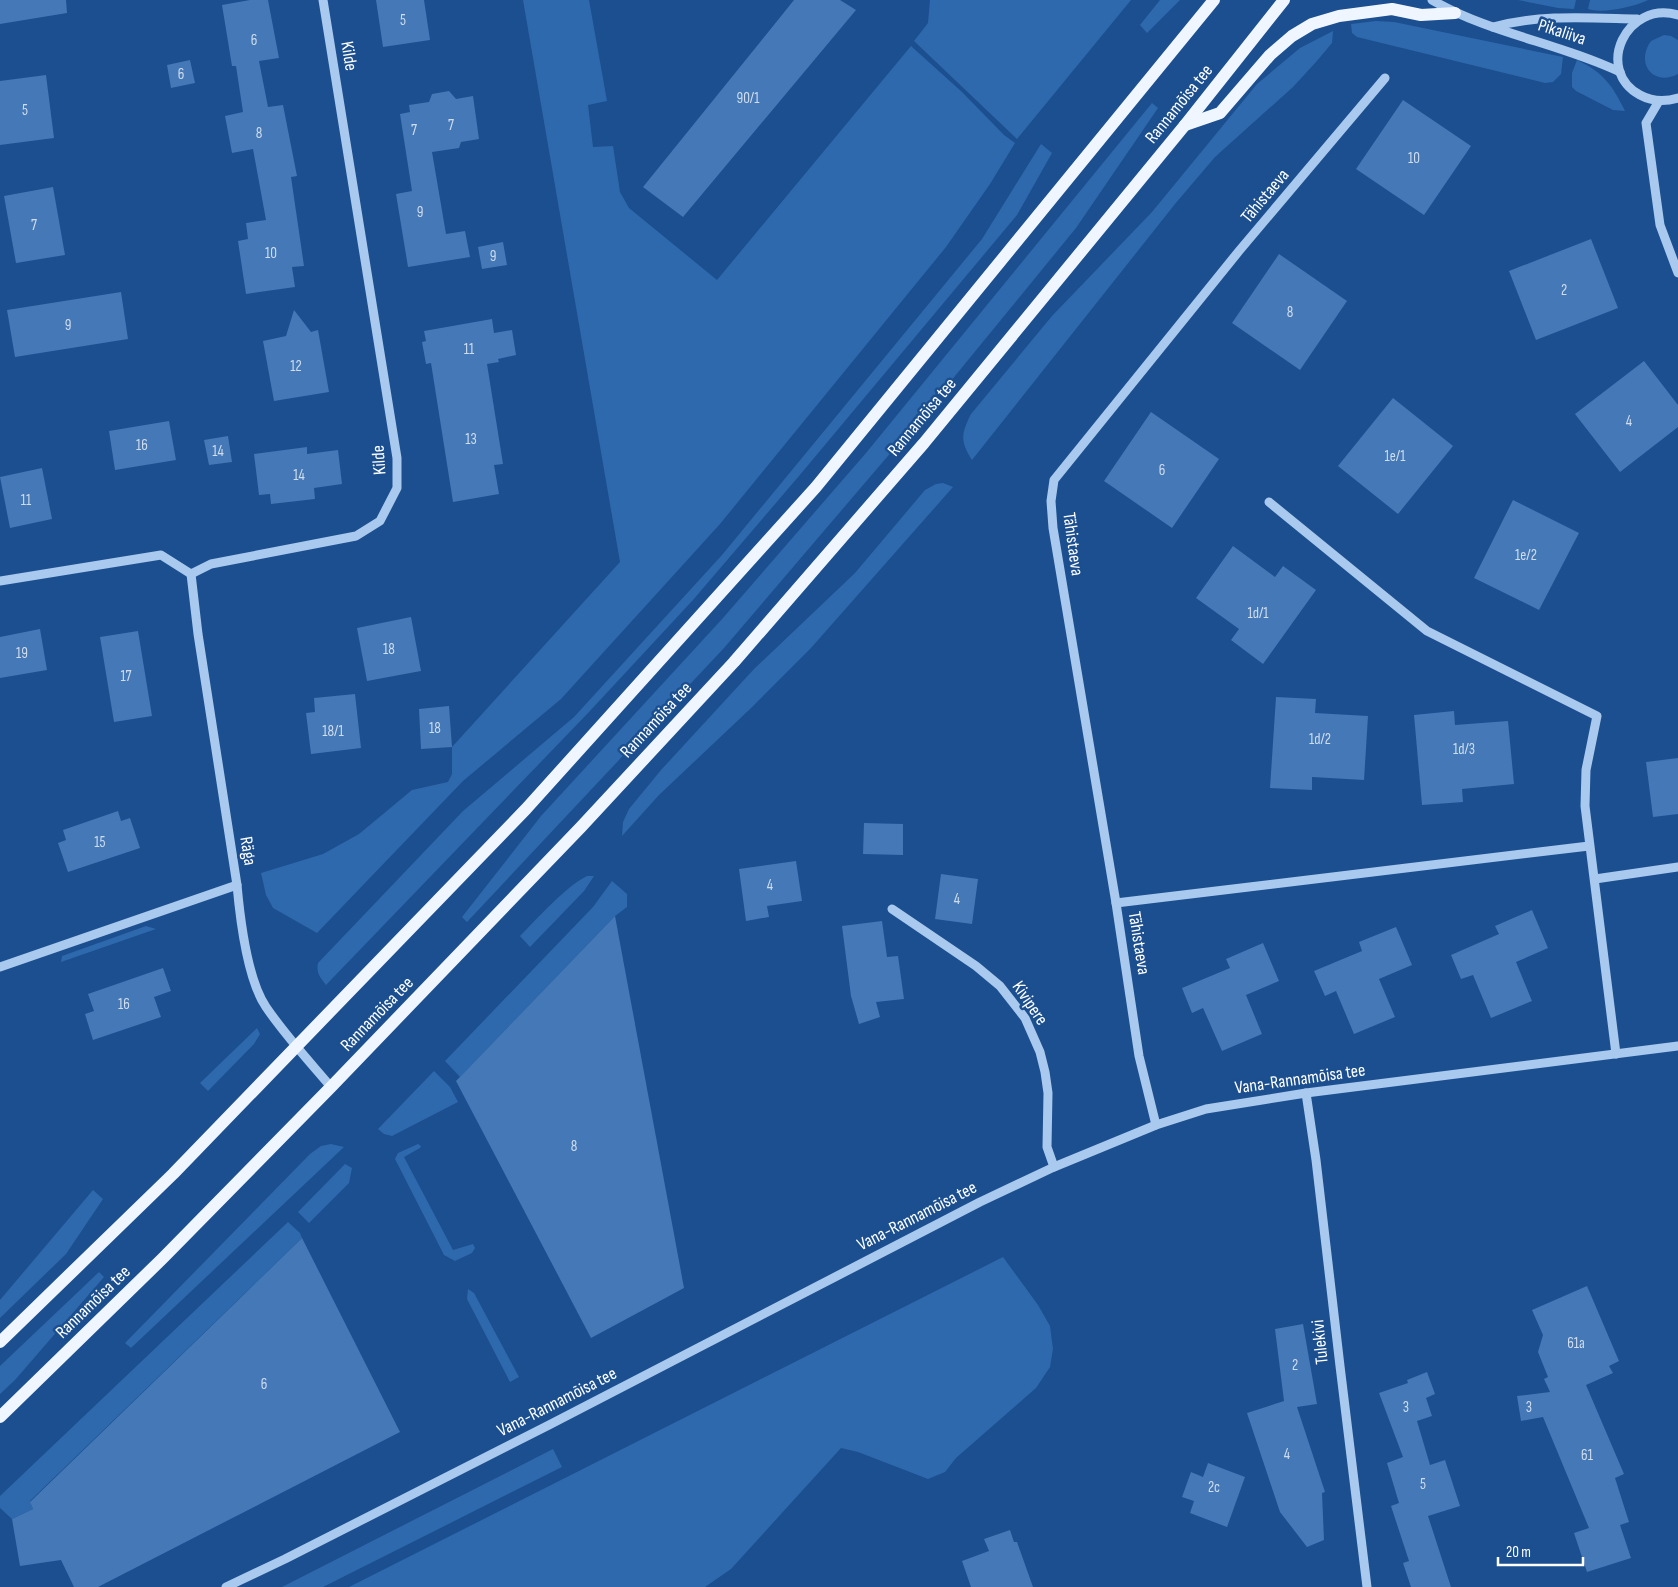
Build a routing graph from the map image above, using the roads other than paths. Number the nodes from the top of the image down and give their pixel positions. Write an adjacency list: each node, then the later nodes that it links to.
1 (323, 0): 16 (street, Kilde)
2 (1214, 0): 25 (main road, Rannamõisa tee)
3 (1284, 0): 13 (main road, Rannamõisa tee)
4 (1432, 0): 5 (street, Pikaliiva)
5 (1455, 13): 8 (street, Pikaliiva); 13 (main road)
6 (1678, 15): 7 (street, Pikaliiva)
7 (1637, 19): 8 (street, Pikaliiva); 9 (street)
8 (1493, 28): 9 (street, Pikaliiva)
9 (1620, 72): 12 (street)
10 (1385, 78): 22 (street, Tähistaeva)
11 (1678, 98): 12 (street)
12 (1659, 101): 14 (street)
13 (1185, 125): 28 (main road, Rannamõisa tee)
14 (1678, 272)
15 (1270, 502): 18 (street)
16 (191, 574): 17 (street); 21 (street, Räga)
17 (0, 581)
18 (1589, 846): 20 (street); 22 (street)
19 (1678, 867): 20 (street)
20 (1595, 879): 27 (street)
21 (237, 885): 24 (street, Räga); 25 (street)
22 (1116, 903): 30 (street, Tähistaeva)
23 (892, 909): 31 (street, Kivipere)
24 (0, 967)
25 (297, 1046): 28 (street); 32 (main road, Rannamõisa tee)
26 (1678, 1046): 27 (street, Vana-Rannamõisa tee)
27 (1616, 1054): 29 (street, Vana-Rannamõisa tee)
28 (331, 1086): 33 (main road, Rannamõisa tee)
29 (1306, 1093): 30 (street, Vana-Rannamõisa tee); 35 (street, Tulekivi)
30 (1156, 1125): 31 (street, Vana-Rannamõisa tee)
31 (1054, 1167): 34 (street, Vana-Rannamõisa tee)
32 (0, 1342)
33 (0, 1417)
34 (226, 1587)
35 (1367, 1587)

